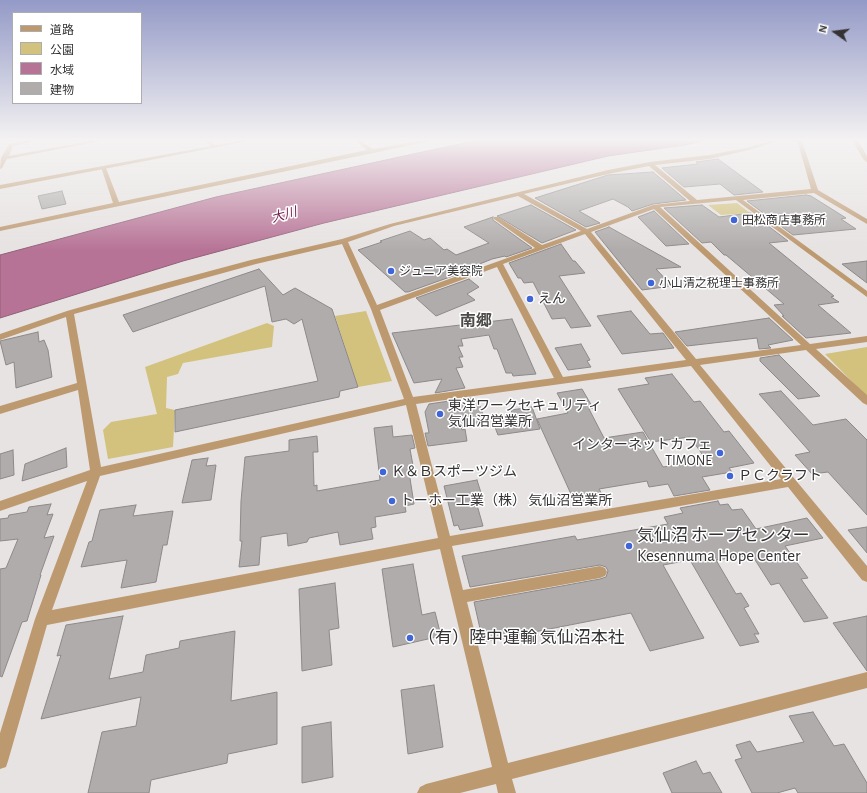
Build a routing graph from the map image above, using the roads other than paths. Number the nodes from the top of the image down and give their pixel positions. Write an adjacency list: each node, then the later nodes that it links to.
1 (60, 176): 7 (street)
2 (106, 176): 12 (street)
3 (254, 176): 12 (street)
4 (592, 176): 9 (street)
5 (665, 176): 11 (street)
6 (810, 176): 8 (street)
7 (0, 187)
8 (815, 191): 10 (street); 15 (street)
9 (519, 194): 17 (street); 18 (street)
10 (738, 199): 11 (street); 21 (street)
11 (696, 202): 13 (street)
12 (117, 205): 16 (street)
13 (655, 206): 17 (street); 26 (street)
14 (496, 218): 19 (street)
15 (867, 222)
16 (0, 229)
17 (586, 231): 19 (street); 27 (street)
18 (344, 241): 22 (street); 23 (street)
19 (541, 248): 20 (street)
20 (499, 264): 22 (street); 28 (street)
21 (867, 295)
22 (374, 309): 30 (street)
23 (70, 313): 24 (street); 29 (street)
24 (0, 337)
25 (867, 339): 26 (street)
26 (808, 347): 27 (street); 31 (street)
27 (693, 362): 28 (street); 34 (street)
28 (560, 380): 30 (street)
29 (82, 385): 32 (street); 33 (street)
30 (410, 401): 33 (street); 36 (street)
31 (867, 401)
32 (0, 410)
33 (96, 473): 35 (street); 40 (street)
34 (792, 482): 36 (street); 38 (street)
35 (0, 506)
36 (446, 542): 39 (street); 40 (street)
37 (600, 572): 39 (street)
38 (867, 576)
39 (459, 596): 43 (street)
40 (42, 619): 42 (street)
41 (867, 680): 43 (street)
42 (0, 760)
43 (503, 774): 44 (street); 45 (street)
44 (426, 793)
45 (507, 793)

